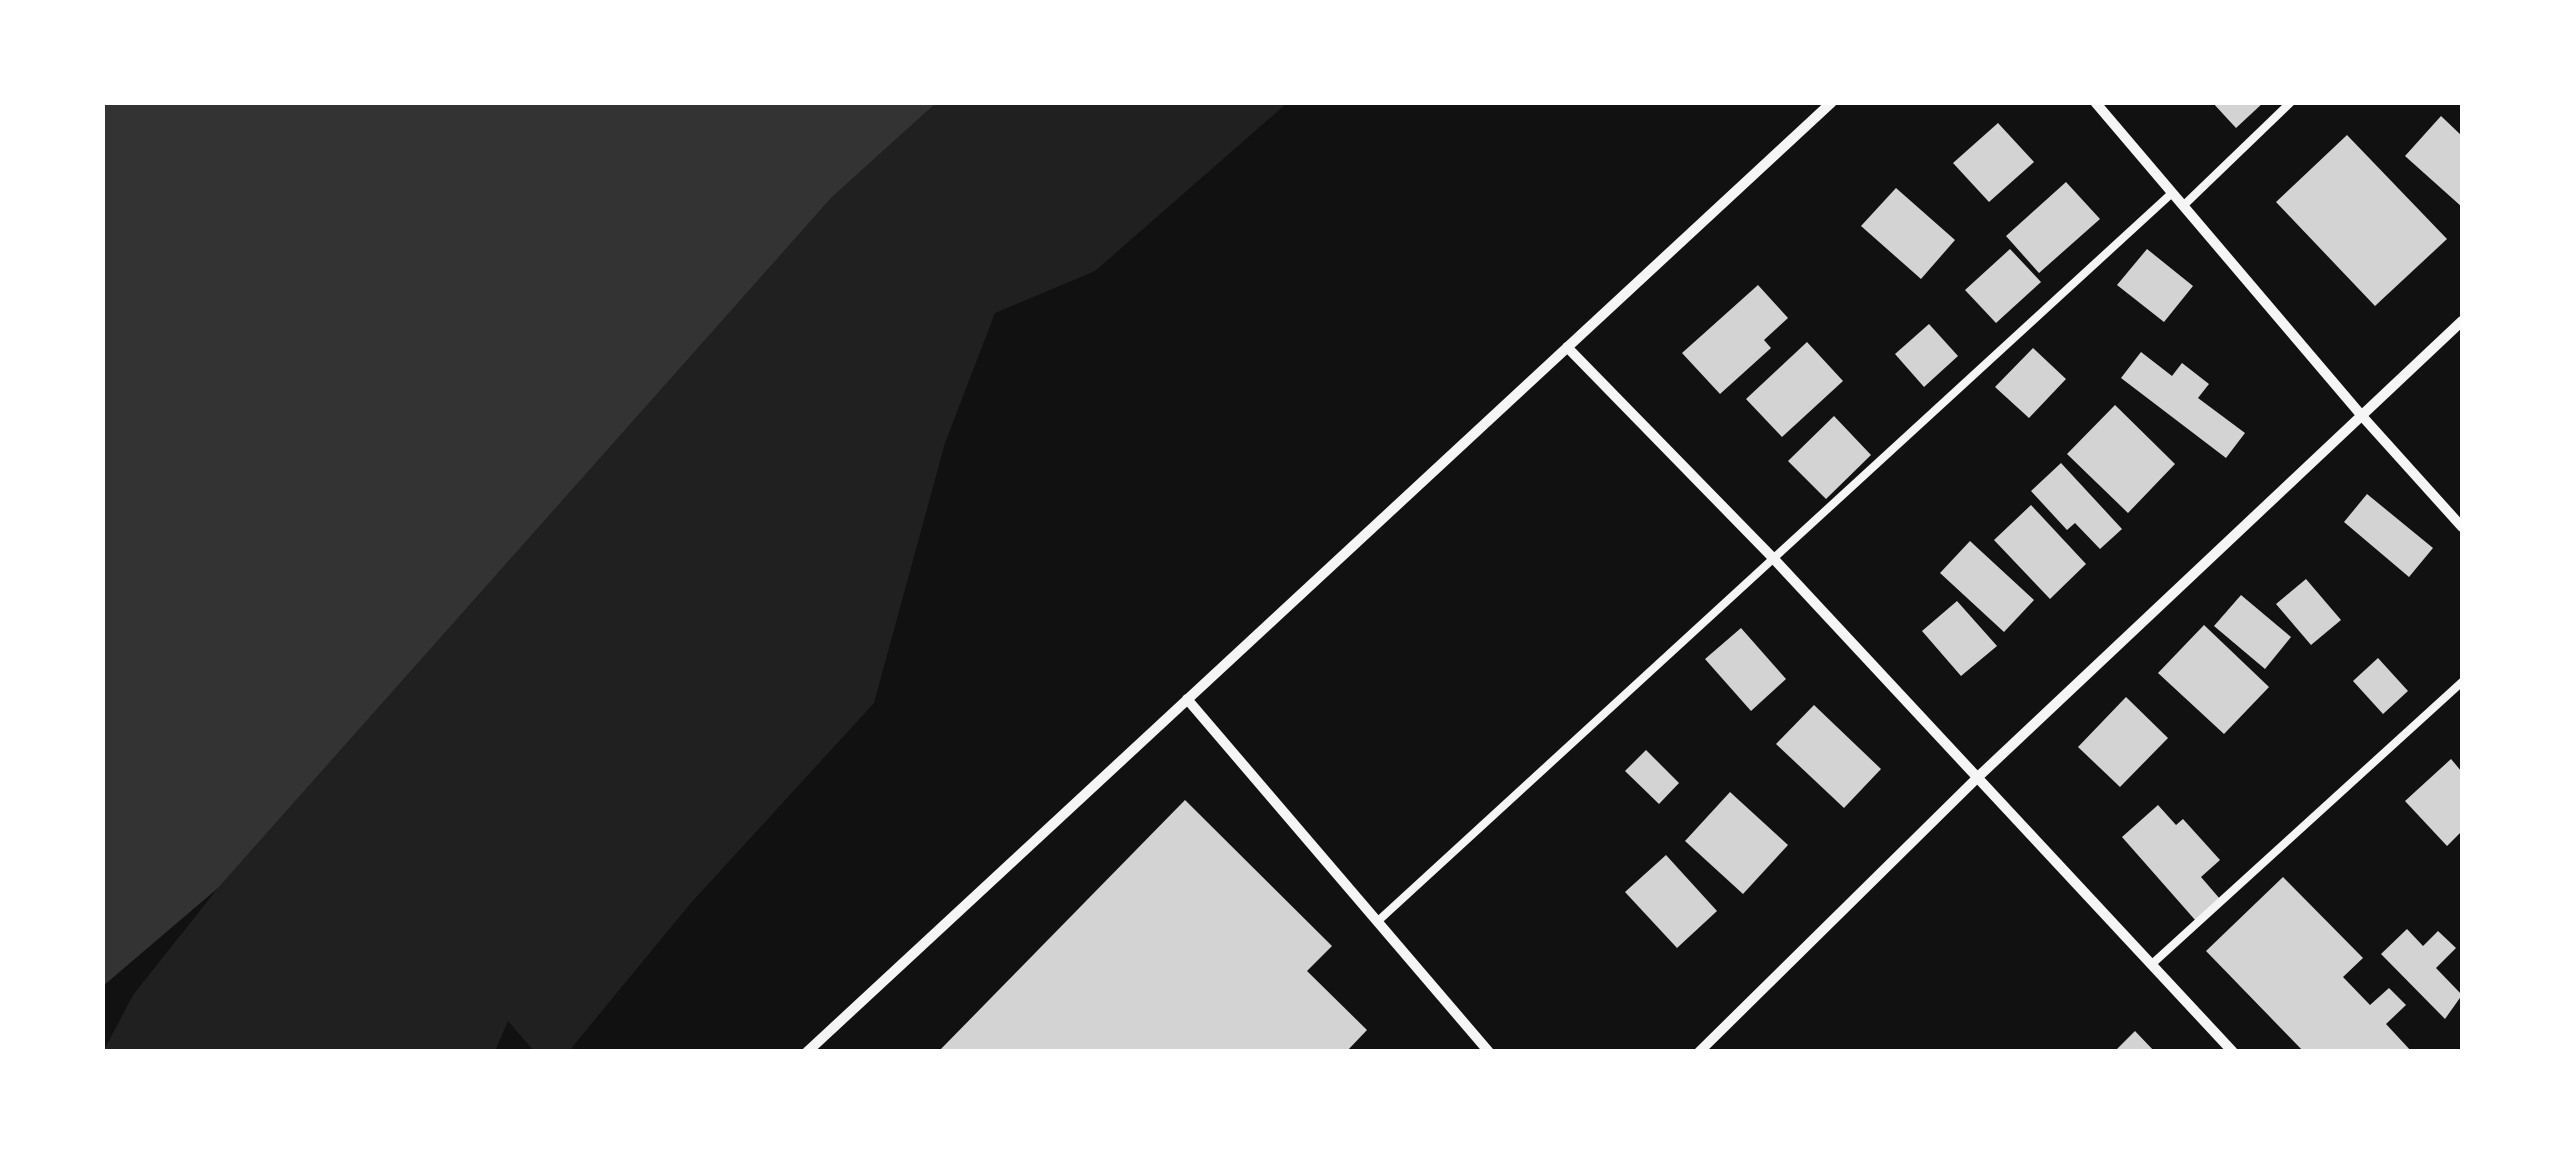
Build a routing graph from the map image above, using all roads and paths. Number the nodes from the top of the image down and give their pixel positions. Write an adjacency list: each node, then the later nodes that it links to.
1 (1832, 102): 7 (street)
2 (2095, 102): 4 (street)
3 (2290, 102): 5 (lane)
4 (2172, 193): 5 (street); 10 (lane)
5 (2183, 206): 8 (street)
6 (2462, 321): 8 (street)
7 (1567, 347): 10 (street); 12 (street)
8 (2362, 416): 9 (street); 13 (street)
9 (2462, 527)
10 (1773, 558): 13 (street); 14 (lane)
11 (2462, 682): 15 (lane)
12 (1187, 699): 14 (street); 16 (street)
13 (1979, 776): 15 (street); 18 (street)
14 (1378, 921): 17 (street)
15 (2152, 964): 19 (street)
16 (807, 1052)
17 (1489, 1052)
18 (1699, 1052)
19 (2233, 1052)

